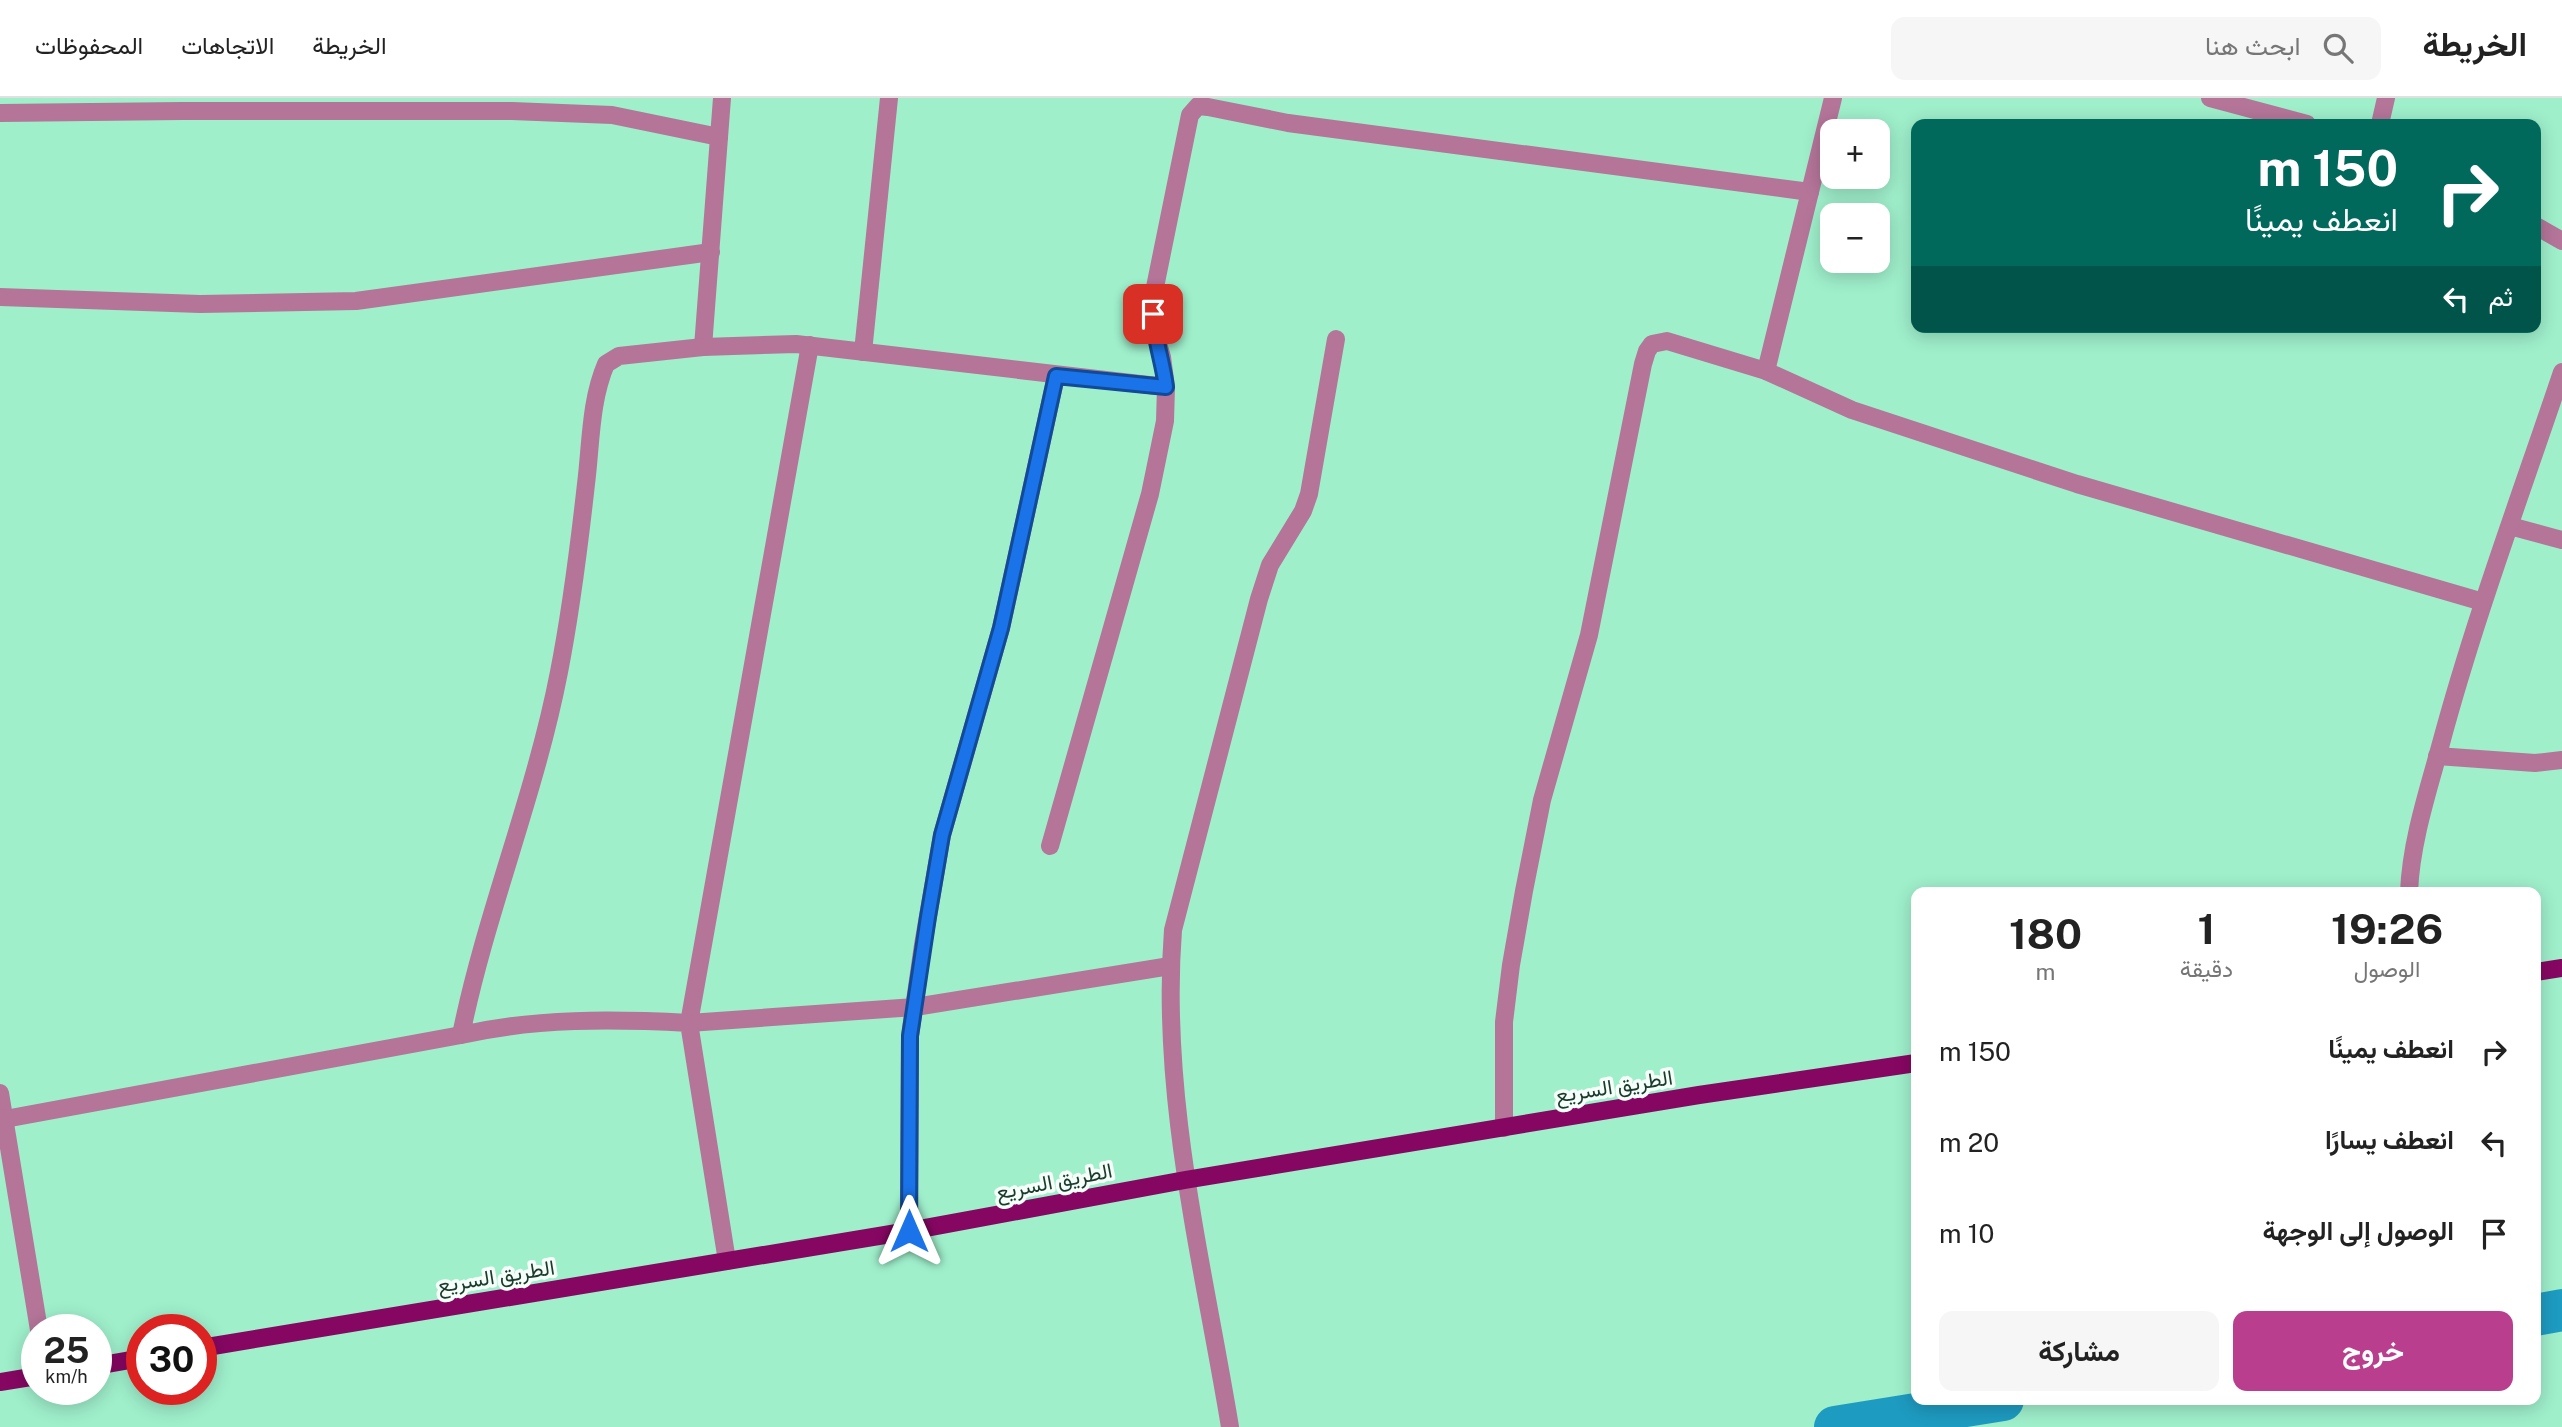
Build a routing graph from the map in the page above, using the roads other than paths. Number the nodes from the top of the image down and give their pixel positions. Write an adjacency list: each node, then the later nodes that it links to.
1 (722, 98): 9 (street)
2 (888, 98): 18 (street)
3 (1833, 98): 10 (street)
4 (2210, 98): 7 (street)
5 (2386, 98): 8 (street)
6 (0, 113): 9 (street)
7 (2288, 119)
8 (2381, 119)
9 (719, 137): 13 (street)
10 (1810, 192): 19 (street); 22 (street)
11 (2541, 229): 12 (street)
12 (2562, 241)
13 (711, 251): 14 (street); 17 (street)
14 (0, 297)
15 (1336, 339): 30 (street)
16 (810, 345): 17 (street); 18 (street); 34 (street)
17 (703, 347): 35 (street)
18 (863, 352): 21 (street)
19 (1766, 371): 25 (street); 39 (street)
20 (2562, 373): 23 (street)
21 (1056, 376): 22 (street); 33 (street)
22 (1166, 387): 28 (street)
23 (2511, 526): 24 (street); 25 (street)
24 (2562, 540)
25 (2483, 602): 26 (street)
26 (2437, 756): 27 (street); 29 (street)
27 (2562, 760)
28 (1050, 846)
29 (2410, 887)
30 (1170, 966): 33 (street); 40 (street)
31 (2562, 968): 32 (main road)
32 (2541, 971)
33 (915, 1007): 34 (street); 41 (street)
34 (689, 1023): 35 (street); 42 (street)
35 (461, 1035): 38 (street)
36 (1911, 1064): 39 (main road, الطريق السريع)
37 (0, 1093): 38 (street)
38 (5, 1119): 43 (street)
39 (1504, 1128): 40 (main road, الطريق السريع)
40 (1185, 1180): 41 (main road, الطريق السريع); 47 (street)
41 (909, 1231): 42 (main road, الطريق السريع)
42 (727, 1261): 44 (main road, الطريق السريع)
43 (36, 1314)
44 (217, 1345)
45 (21, 1379): 46 (main road)
46 (0, 1382)
47 (1230, 1427)

